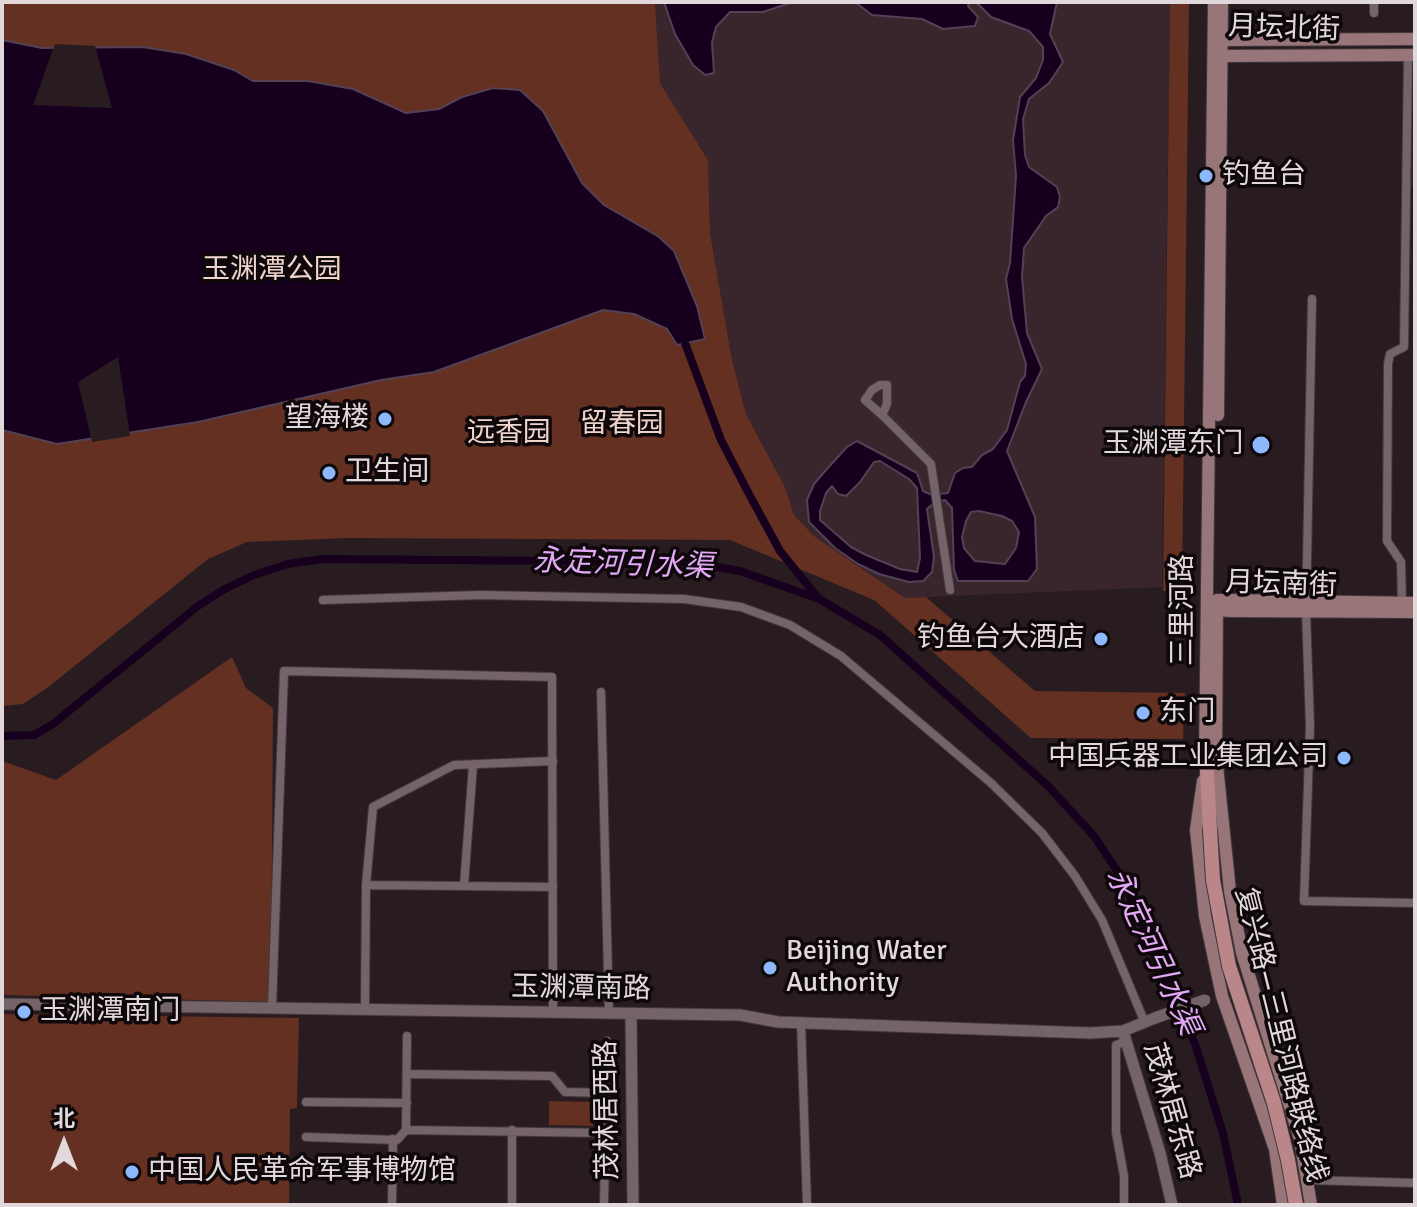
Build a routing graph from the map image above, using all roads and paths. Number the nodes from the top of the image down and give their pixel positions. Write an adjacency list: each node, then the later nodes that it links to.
1 (1214, 2): 6 (main road, 三里河路)
2 (1222, 2): 6 (main road, 三里河路)
3 (1374, 2): 4 (street)
4 (1374, 13)
5 (1415, 39): 6 (main road, 月坛北街)
6 (1219, 49): 7 (main road, 月坛北街); 13 (main road, 三里河路)
7 (1411, 55): 12 (street)
8 (1312, 299): 14 (street)
9 (882, 415): 10 (street)
10 (950, 590)
11 (323, 600): 31 (street)
12 (1409, 603): 14 (main road, 月坛南街)
13 (1214, 605): 14 (main road, 月坛南街); 17 (main road, 三里河路)
14 (1306, 607): 15 (main road, 月坛南街); 23 (street)
15 (1415, 612)
16 (601, 692): 29 (street)
17 (1211, 754): 24 (main road, 三里河路); 45 (main road, 三里河路); 57 (main road, 复兴路—三里河路联络线, bridge)
18 (553, 761): 19 (street); 22 (street); 26 (street)
19 (473, 765): 20 (street); 21 (street)
20 (366, 885): 21 (street); 27 (street)
21 (464, 886): 22 (street)
22 (553, 887): 28 (street)
23 (1415, 903)
24 (1222, 996): 31 (street, 玉渊潭南路, bridge); 46 (main road, 三里河路)
25 (2, 1004): 26 (street, 玉渊潭南路)
26 (272, 1007): 27 (street, 玉渊潭南路)
27 (365, 1008): 28 (street, 玉渊潭南路)
28 (553, 1013): 29 (street, 玉渊潭南路)
29 (609, 1014): 30 (street, 玉渊潭南路)
30 (631, 1014): 32 (street, 玉渊潭南路); 52 (street, 茂林居西路)
31 (1150, 1020): 34 (street, 玉渊潭南路)
32 (801, 1022): 34 (street, 玉渊潭南路); 53 (street)
33 (407, 1036): 36 (street)
34 (1125, 1036): 54 (street); 55 (street, 茂林居东路)
35 (607, 1041): 37 (street)
36 (407, 1074): 37 (street); 39 (street)
37 (606, 1093): 42 (street)
38 (306, 1102): 39 (street)
39 (407, 1103): 40 (street)
40 (406, 1130): 41 (street); 44 (street)
41 (512, 1130): 42 (street); 50 (street)
42 (605, 1133): 51 (street)
43 (306, 1137): 44 (street)
44 (393, 1139): 49 (street)
45 (1300, 1139): 46 (street); 47 (main road, 三里河路)
46 (1275, 1149): 56 (main road, 三里河路)
47 (1308, 1180): 48 (street); 58 (main road, 三里河路)
48 (1415, 1183)
49 (392, 1205)
50 (512, 1205)
51 (604, 1205)
52 (633, 1205)
53 (807, 1205)
54 (1124, 1205)
55 (1172, 1205)
56 (1283, 1205)
57 (1296, 1205)
58 (1311, 1205)

